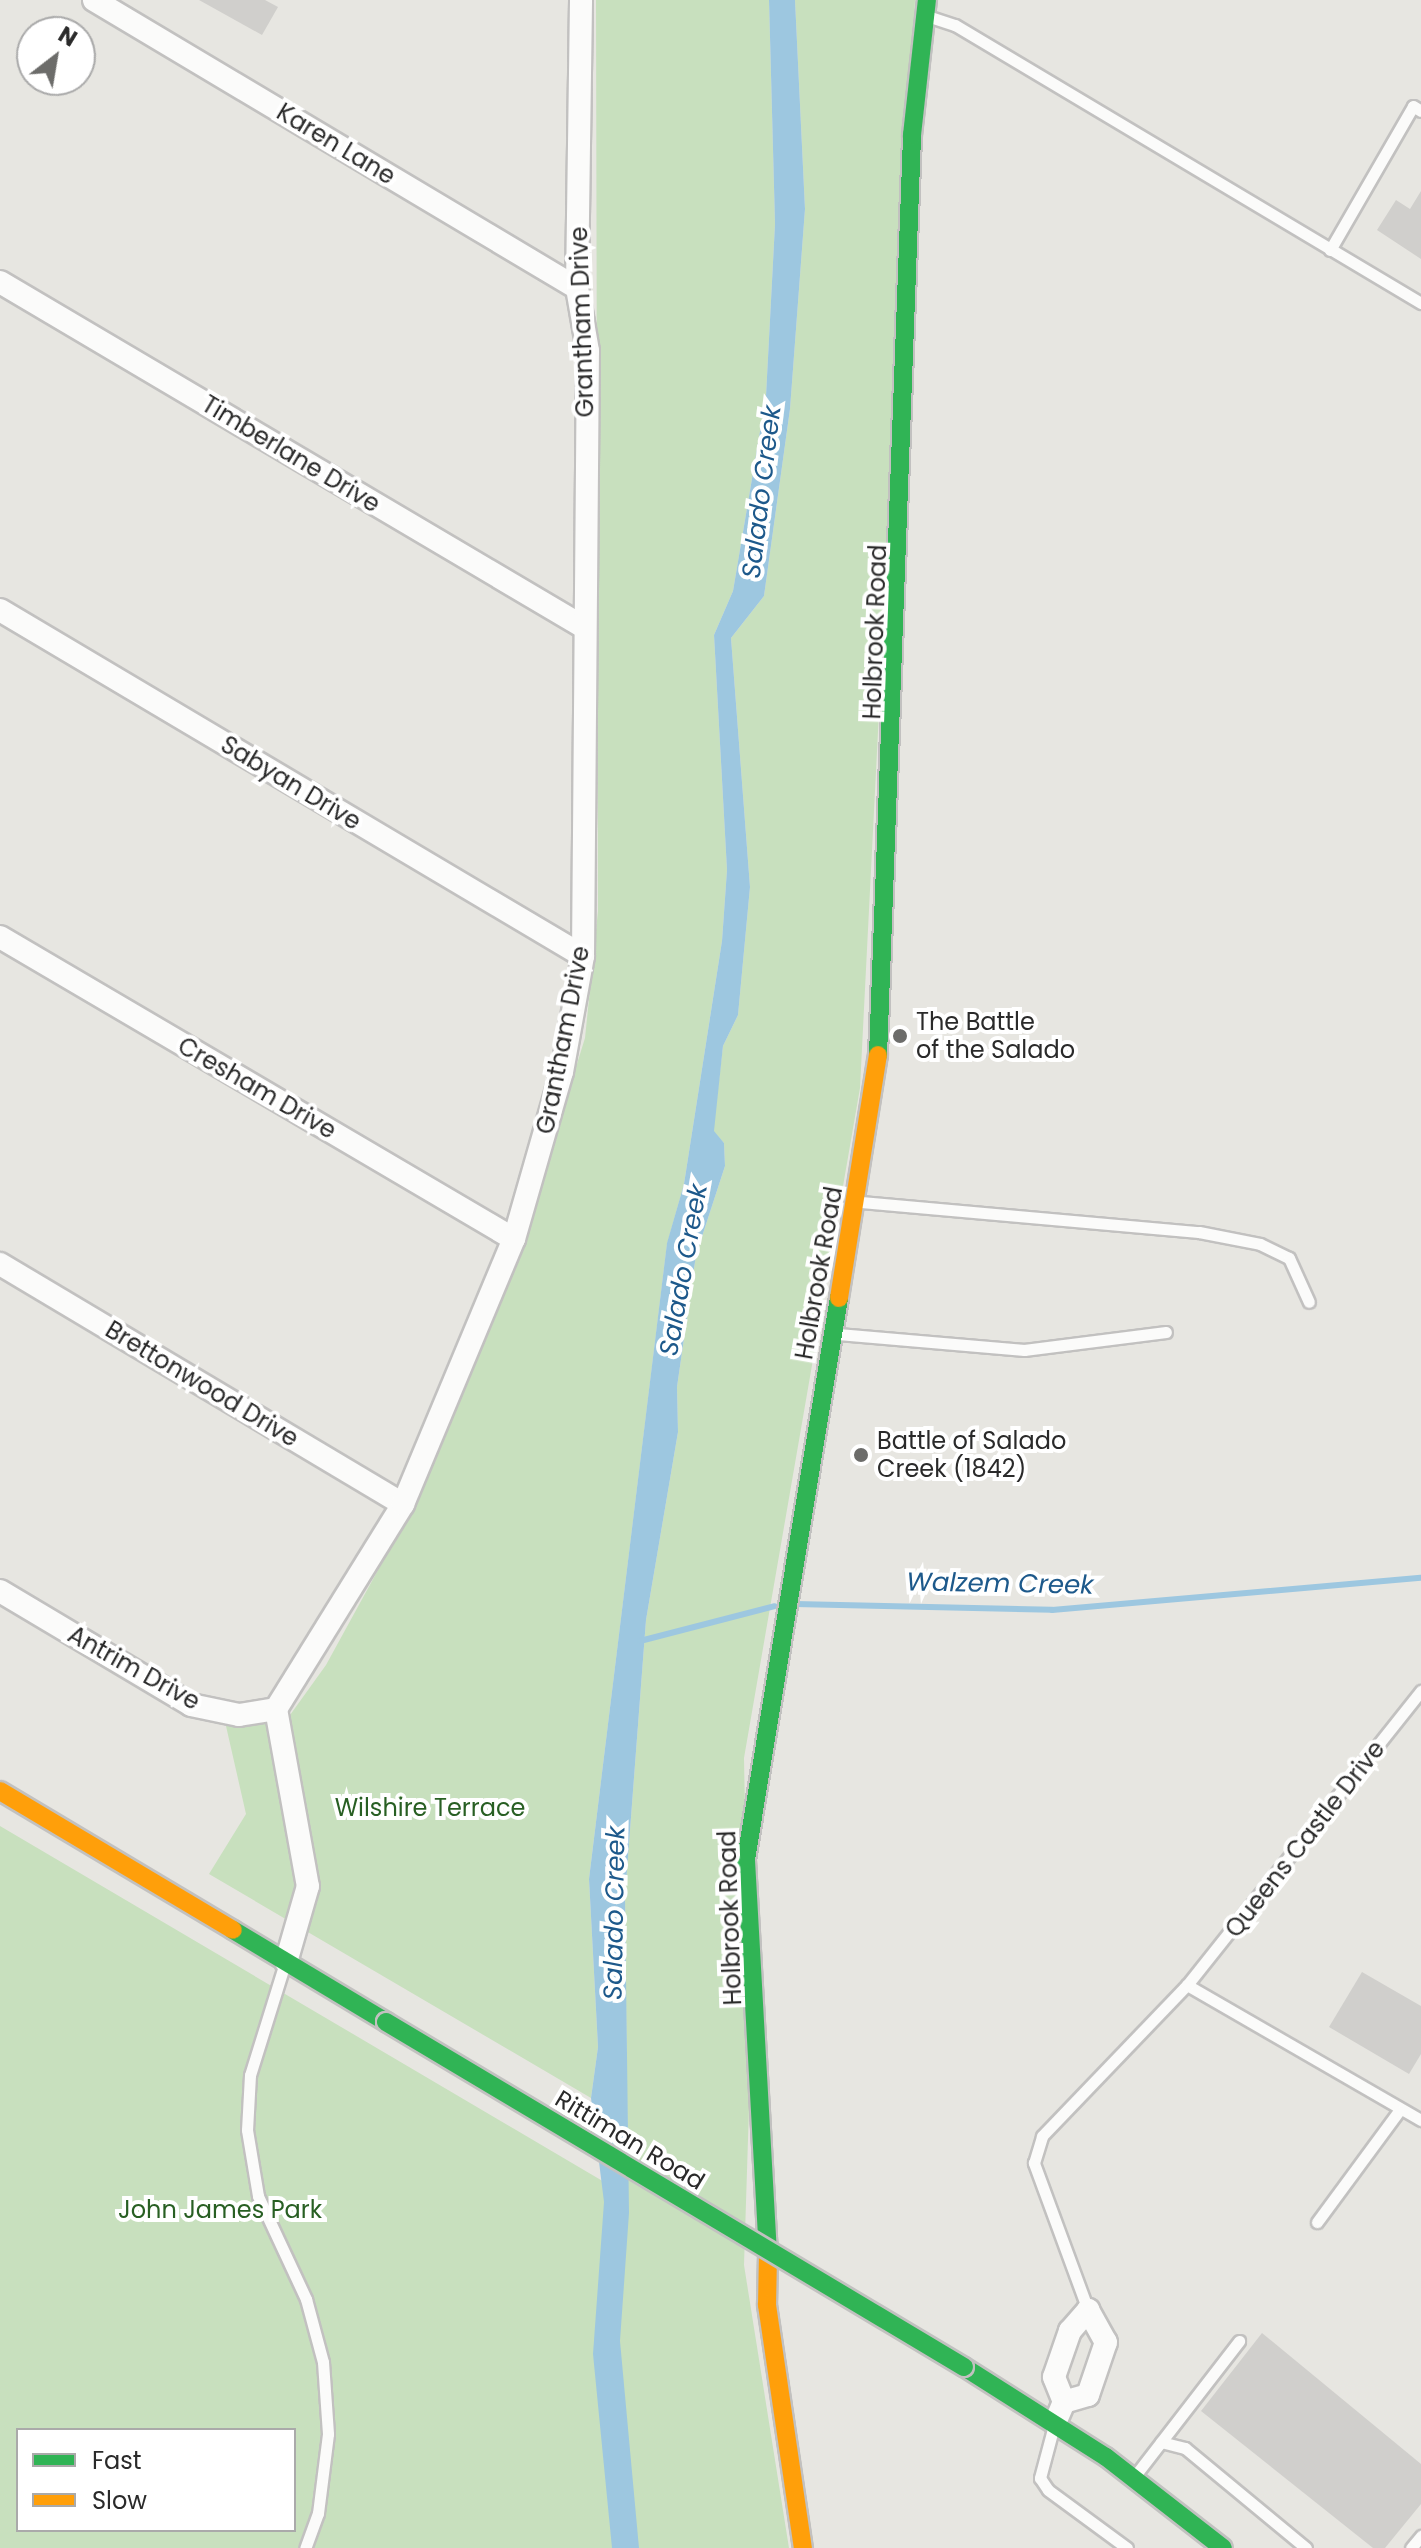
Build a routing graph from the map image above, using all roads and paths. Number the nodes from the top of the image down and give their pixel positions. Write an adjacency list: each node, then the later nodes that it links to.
1 (94, 0): 7 (street, Karen Lane)
2 (581, 0): 7 (street, Grantham Drive)
3 (926, 8): 5 (lane); 13 (street, Holbrook Road)
4 (1421, 111): 5 (lane)
5 (1330, 250): 8 (lane)
6 (0, 282): 10 (street, Timberlane Drive)
7 (577, 288): 10 (street, Grantham Drive)
8 (1421, 303)
9 (0, 610): 12 (street, Sabyan Drive)
10 (582, 626): 12 (street, Grantham Drive)
11 (0, 937): 14 (street, Cresham Drive)
12 (583, 956): 14 (street, Grantham Drive)
13 (857, 1202): 16 (lane); 18 (street, Holbrook Road)
14 (514, 1239): 19 (street, Grantham Drive)
15 (0, 1264): 19 (street, Brettonwood Drive)
16 (1309, 1302)
17 (1166, 1332): 18 (lane)
18 (833, 1334): 36 (street, Holbrook Road)
19 (403, 1504): 22 (street, Grantham Drive)
20 (0, 1591): 22 (street, Antrim Drive)
21 (1421, 1691): 25 (lane, Queens Castle Drive)
22 (276, 1709): 24 (street)
23 (0, 1791): 24 (street, Rittiman Road)
24 (286, 1962): 31 (street, Rittiman Road, bridge); 35 (lane)
25 (1187, 1985): 26 (lane); 29 (lane, Queens Castle Drive)
26 (1398, 2112): 27 (lane); 28 (lane)
27 (1421, 2120)
28 (1317, 2222)
29 (1088, 2310): 31 (street); 31 (street, Queens Castle Drive)
30 (1239, 2341): 32 (lane)
31 (1060, 2413): 33 (street, Rittiman Road); 37 (lane)
32 (1161, 2442): 33 (lane); 39 (lane)
33 (1133, 2478): 38 (street, Rittiman Road)
34 (1421, 2536): 40 (lane)
35 (305, 2548)
36 (803, 2548)
37 (1127, 2548)
38 (1223, 2548)
39 (1306, 2548)
40 (1411, 2548)

